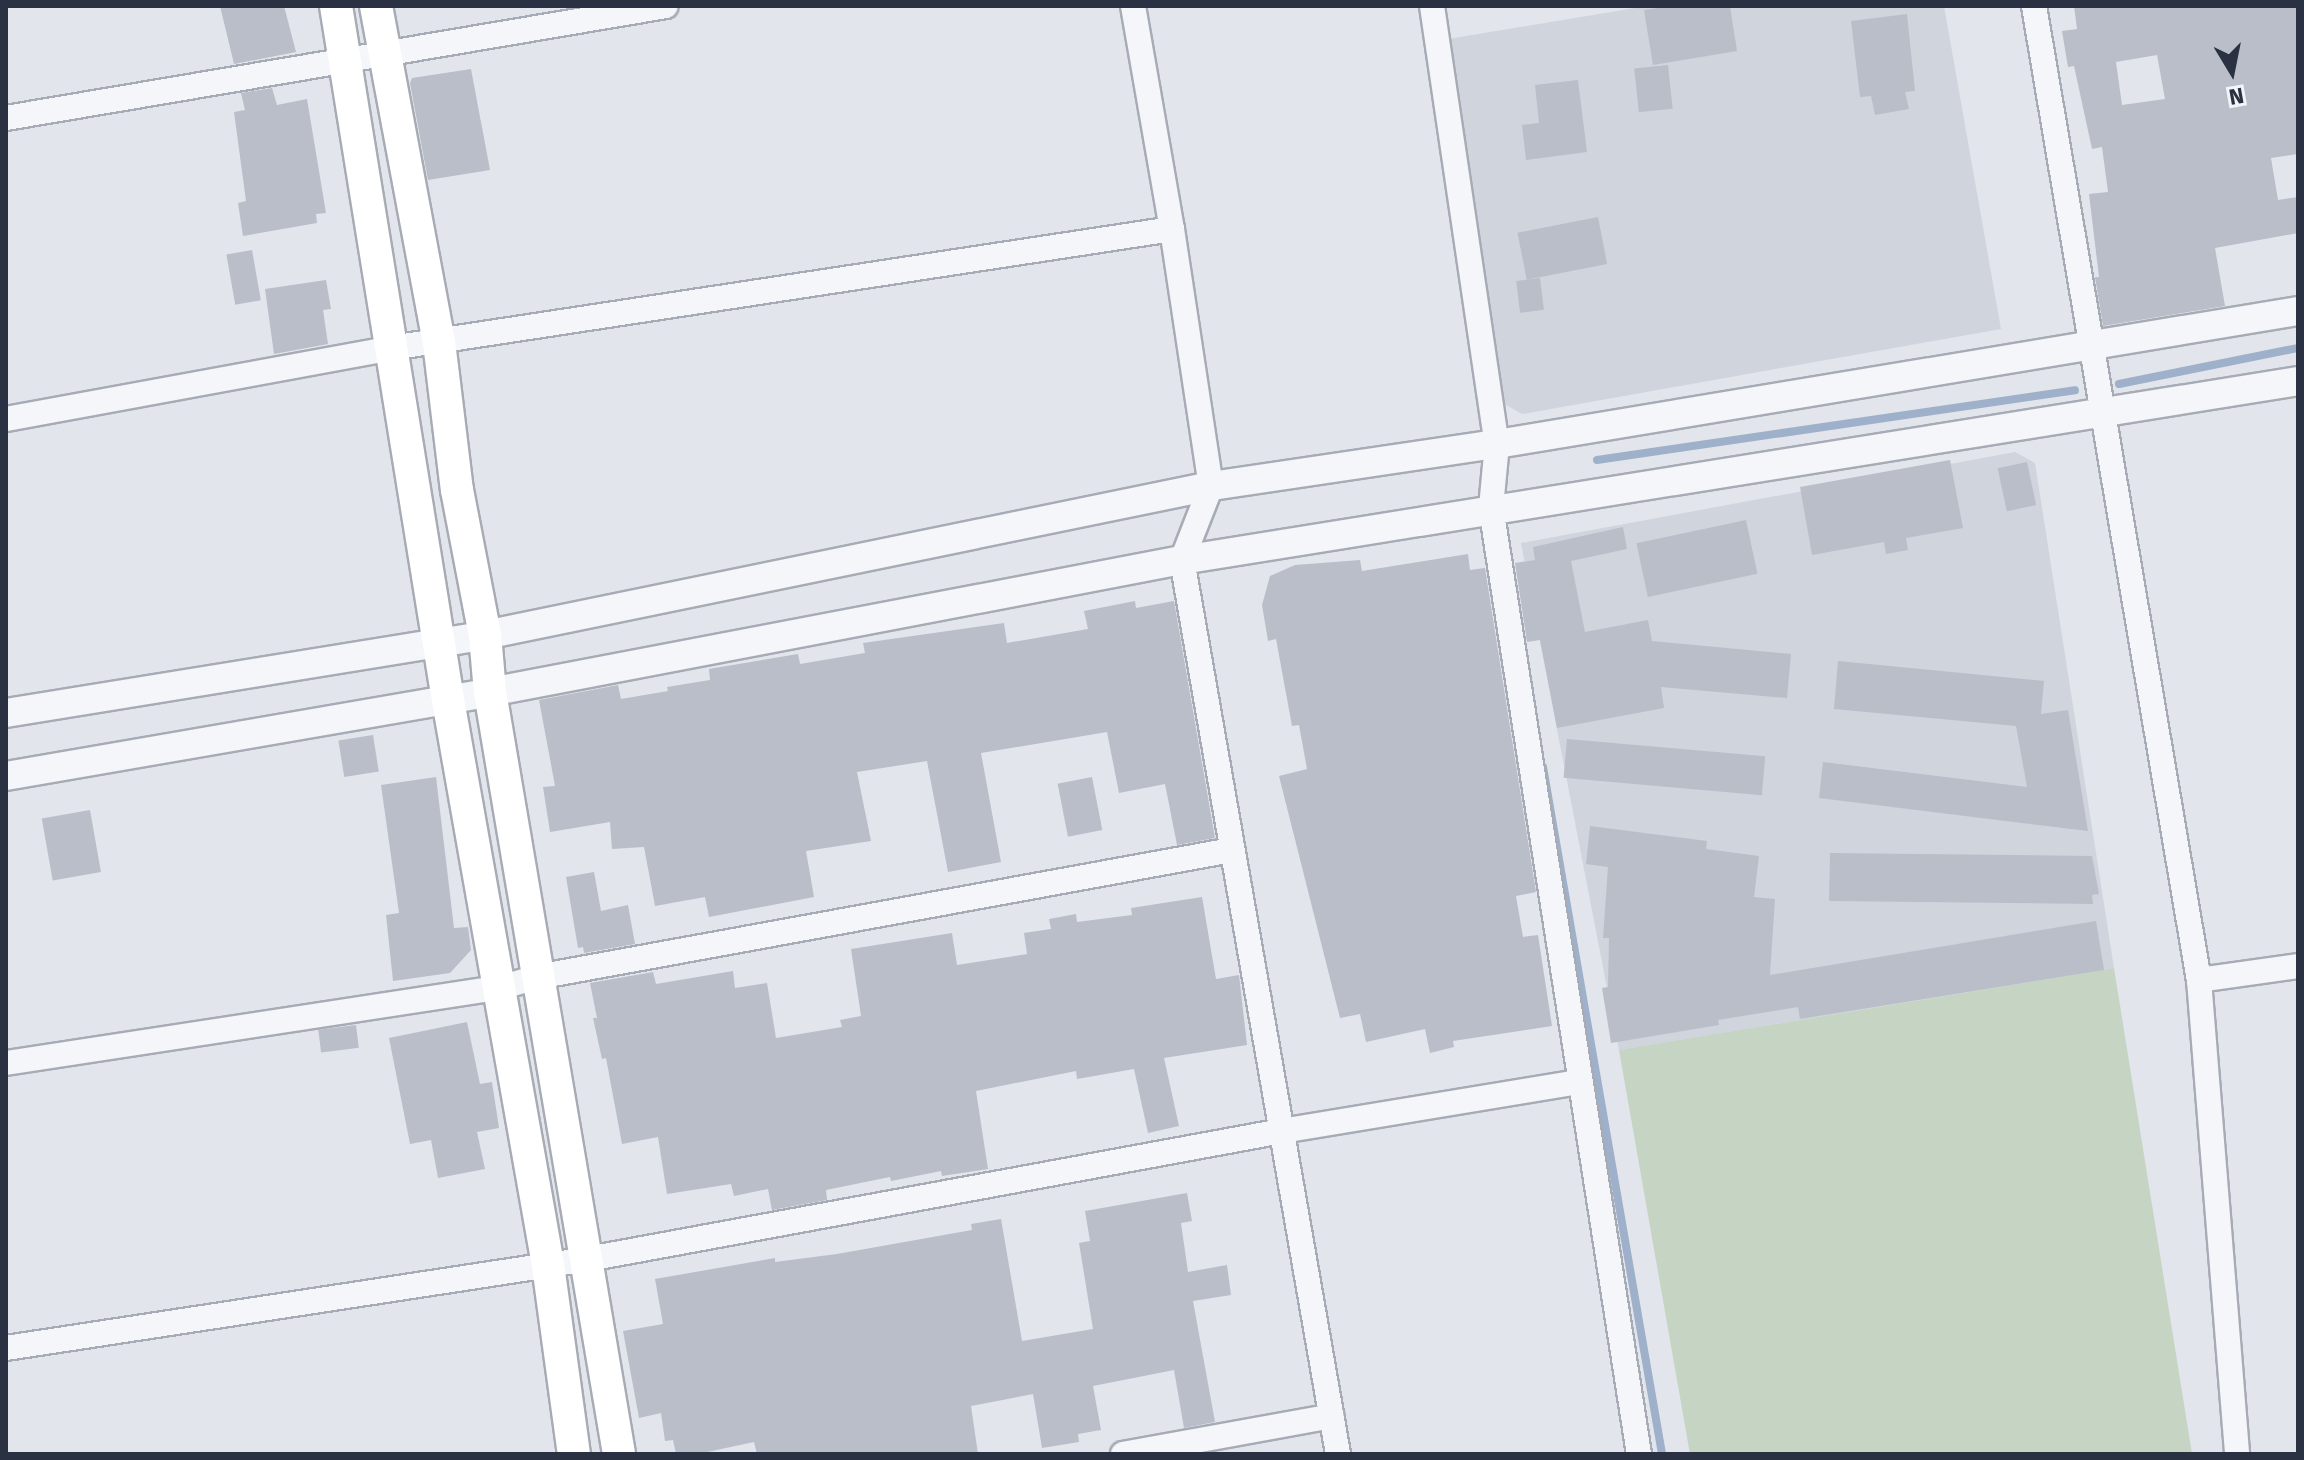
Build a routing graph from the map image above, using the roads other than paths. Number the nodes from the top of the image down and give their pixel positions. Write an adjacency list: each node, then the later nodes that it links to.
1 (336, 6): 8 (main road)
2 (376, 6): 7 (main road)
3 (666, 6): 7 (street)
4 (1133, 6): 10 (street)
5 (1432, 6): 18 (street)
6 (2034, 6): 13 (street)
7 (385, 54): 8 (street); 12 (main road)
8 (347, 60): 9 (street); 14 (main road)
9 (6, 118)
10 (1172, 229): 12 (street); 19 (street)
11 (2298, 311): 13 (street)
12 (439, 342): 14 (street); 22 (main road)
13 (2089, 346): 16 (street); 18 (street)
14 (391, 348): 17 (street); 23 (main road)
15 (2298, 381): 16 (street)
16 (2102, 411): 20 (street); 31 (street)
17 (6, 419)
18 (1497, 444): 19 (street); 20 (street)
19 (1211, 486): 21 (street); 22 (street)
20 (1491, 508): 21 (street); 34 (street)
21 (1182, 560): 24 (street); 28 (street)
22 (485, 635): 23 (street); 24 (main road)
23 (438, 640): 25 (main road); 26 (street)
24 (490, 692): 25 (street); 30 (main road)
25 (448, 700): 27 (street); 32 (main road)
26 (6, 713)
27 (6, 776)
28 (1232, 850): 30 (street); 35 (street)
29 (2298, 966): 31 (street)
30 (537, 977): 32 (street); 36 (main road)
31 (2199, 980): 45 (street)
32 (499, 988): 33 (street); 37 (main road)
33 (6, 1063)
34 (1578, 1082): 35 (street); 44 (street)
35 (1282, 1131): 36 (street); 39 (street)
36 (588, 1259): 37 (street); 41 (main road)
37 (548, 1265): 38 (street); 40 (main road)
38 (6, 1348)
39 (1332, 1416): 42 (street); 43 (street)
40 (574, 1454)
41 (619, 1454)
42 (1123, 1454)
43 (1338, 1454)
44 (1639, 1454)
45 (2237, 1454)

